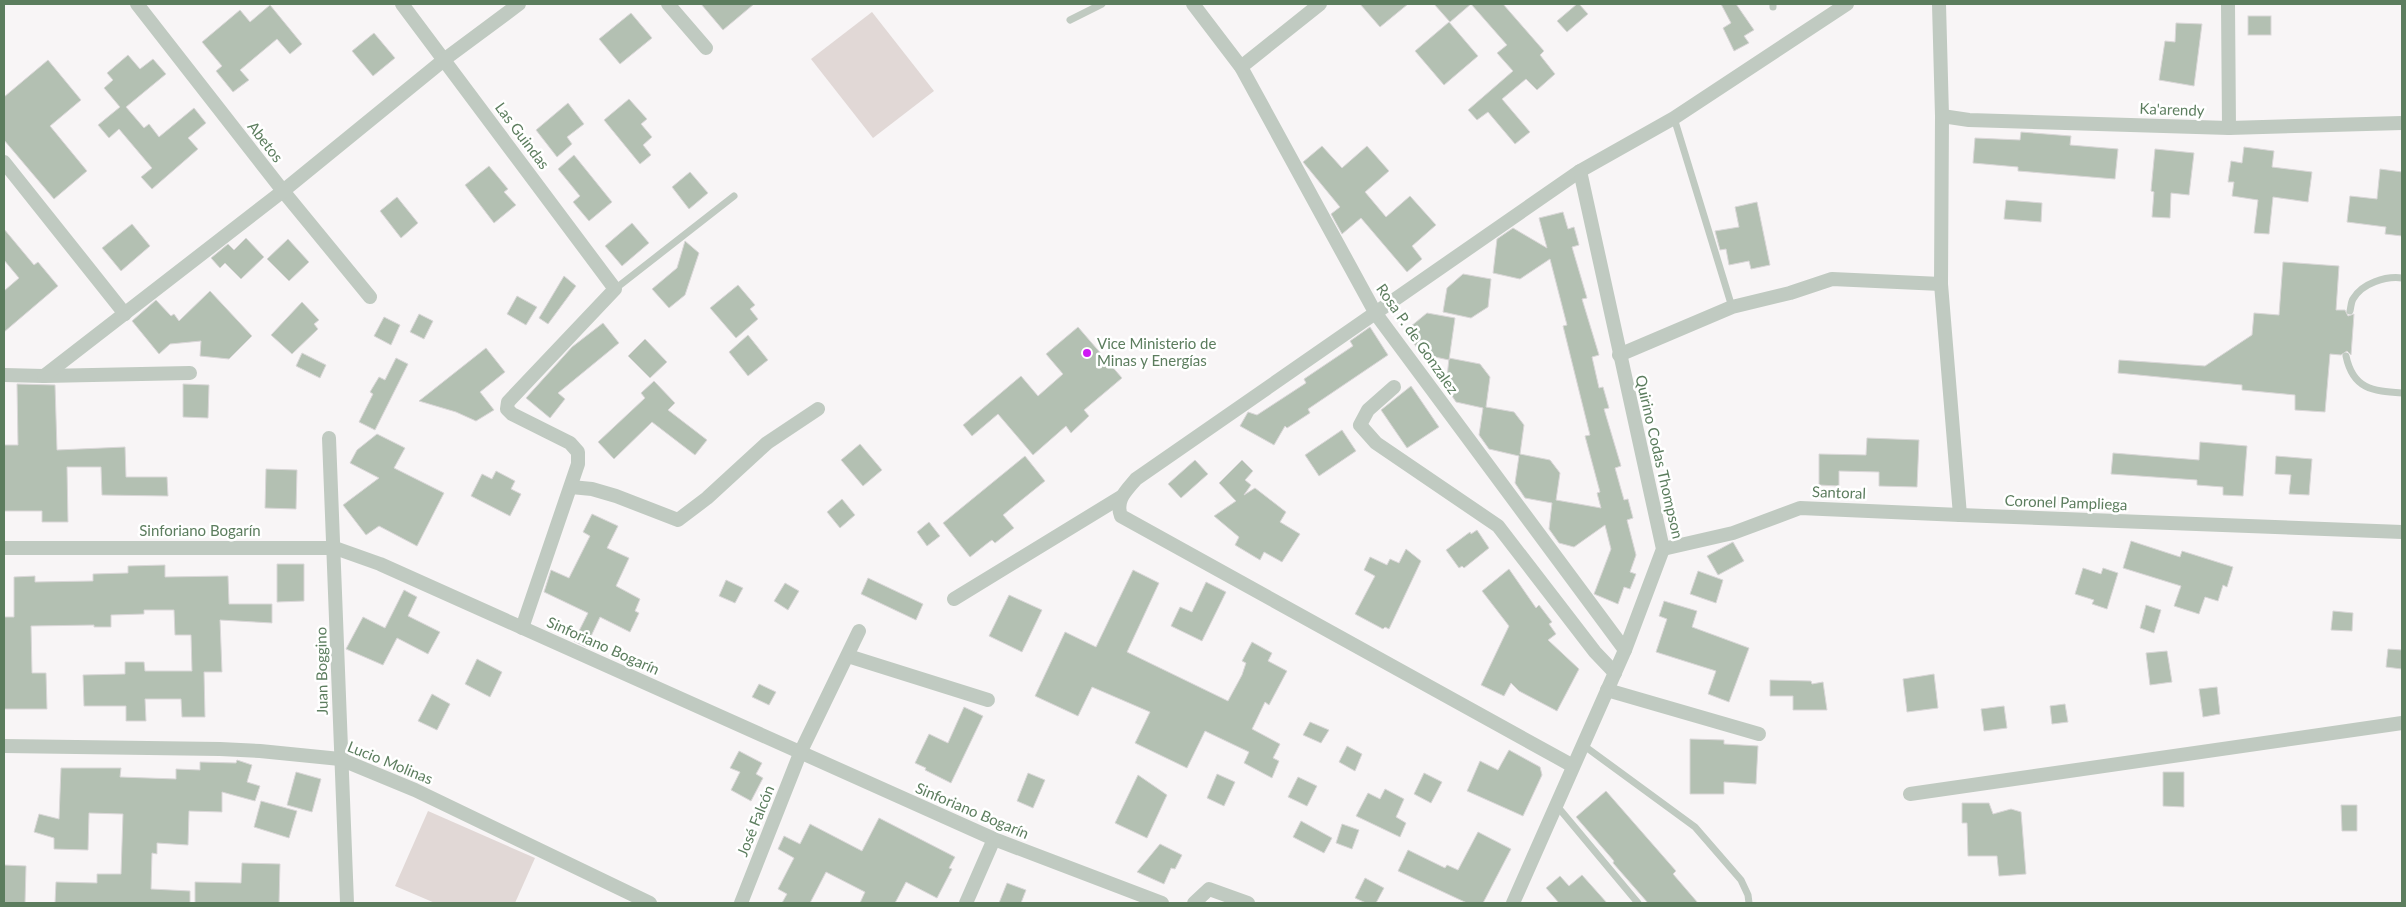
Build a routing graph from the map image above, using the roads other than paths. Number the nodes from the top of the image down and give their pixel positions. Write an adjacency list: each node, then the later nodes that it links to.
1 (138, 4): 21 (street, Abetos)
2 (402, 4): 13 (street, Las Guindas)
3 (519, 4): 13 (street)
4 (668, 4): 12 (street)
5 (1102, 4): 11 (lane)
6 (1193, 4): 14 (street, Rosa P. de Gonzalez)
7 (1320, 4): 14 (street)
8 (1847, 4): 16 (street)
9 (1939, 4): 15 (street)
10 (2228, 4): 18 (street)
11 (1070, 20)
12 (706, 48)
13 (445, 59): 21 (street); 25 (street, Las Guindas)
14 (1241, 67): 30 (street, Rosa P. de Gonzalez)
15 (1942, 116): 18 (street, Ka'arendy); 24 (street)
16 (1674, 118): 20 (street); 27 (lane)
17 (2402, 123): 18 (street, Ka'arendy)
18 (2229, 128)
19 (4, 162): 29 (street)
20 (1580, 171): 30 (street); 31 (street, Quirino Codas Thompson)
21 (283, 191): 26 (street, Abetos); 29 (street)
22 (734, 196): 25 (lane)
23 (2402, 278): 28 (lane)
24 (1941, 284): 27 (street); 42 (street)
25 (615, 289): 40 (street)
26 (370, 297)
27 (1732, 307): 31 (street)
28 (2350, 311)
29 (125, 314): 35 (street)
30 (1376, 314): 41 (street); 50 (street, Rosa P. de Gonzalez)
31 (1619, 355): 46 (street, Quirino Codas Thompson)
32 (2346, 356): 37 (lane)
33 (190, 373): 35 (street)
34 (4, 375): 35 (street)
35 (44, 376)
36 (1394, 387): 52 (street)
37 (2402, 393)
38 (818, 409): 40 (street)
39 (329, 438): 45 (street, Juan Boggino)
40 (571, 486): 48 (street)
41 (1120, 497): 47 (street); 61 (street)
42 (1960, 515): 43 (street, Coronel Pampliega); 46 (street, Santoral)
43 (2402, 532)
44 (4, 548): 45 (street, Sinforiano Bogarín)
45 (335, 548): 48 (street, Sinforiano Bogarín); 60 (street, Juan Boggino)
46 (1663, 549): 50 (street, Quirino Codas Thompson)
47 (954, 599)
48 (522, 628): 59 (street, Sinforiano Bogarín)
49 (859, 631): 51 (street, José Falcón)
50 (1625, 650): 52 (street, Quirino Codas Thompson)
51 (848, 656): 54 (street); 59 (street, José Falcón)
52 (1615, 673): 53 (street, Quirino Codas Thompson)
53 (1607, 690): 56 (street); 57 (street, Quirino Codas Thompson)
54 (988, 700)
55 (2402, 723): 62 (street)
56 (1759, 734)
57 (1582, 745): 61 (street, Quirino Codas Thompson); 74 (lane)
58 (4, 746): 60 (street, Lucio Molinas)
59 (802, 751): 64 (street, Sinforiano Bogarín); 67 (street, José Falcón)
60 (340, 759): 65 (street, Juan Boggino); 66 (street, Lucio Molinas)
61 (1573, 766): 63 (street, Quirino Codas Thompson)
62 (1910, 794)
63 (1556, 805): 72 (street, Quirino Codas Thompson); 73 (lane)
64 (994, 839): 68 (street); 69 (street, Sinforiano Bogarín)
65 (347, 903)
66 (650, 903)
67 (741, 903)
68 (966, 903)
69 (1162, 903)
70 (1194, 903): 71 (street)
71 (1248, 903)
72 (1513, 903)
73 (1638, 903)
74 (1749, 903)

